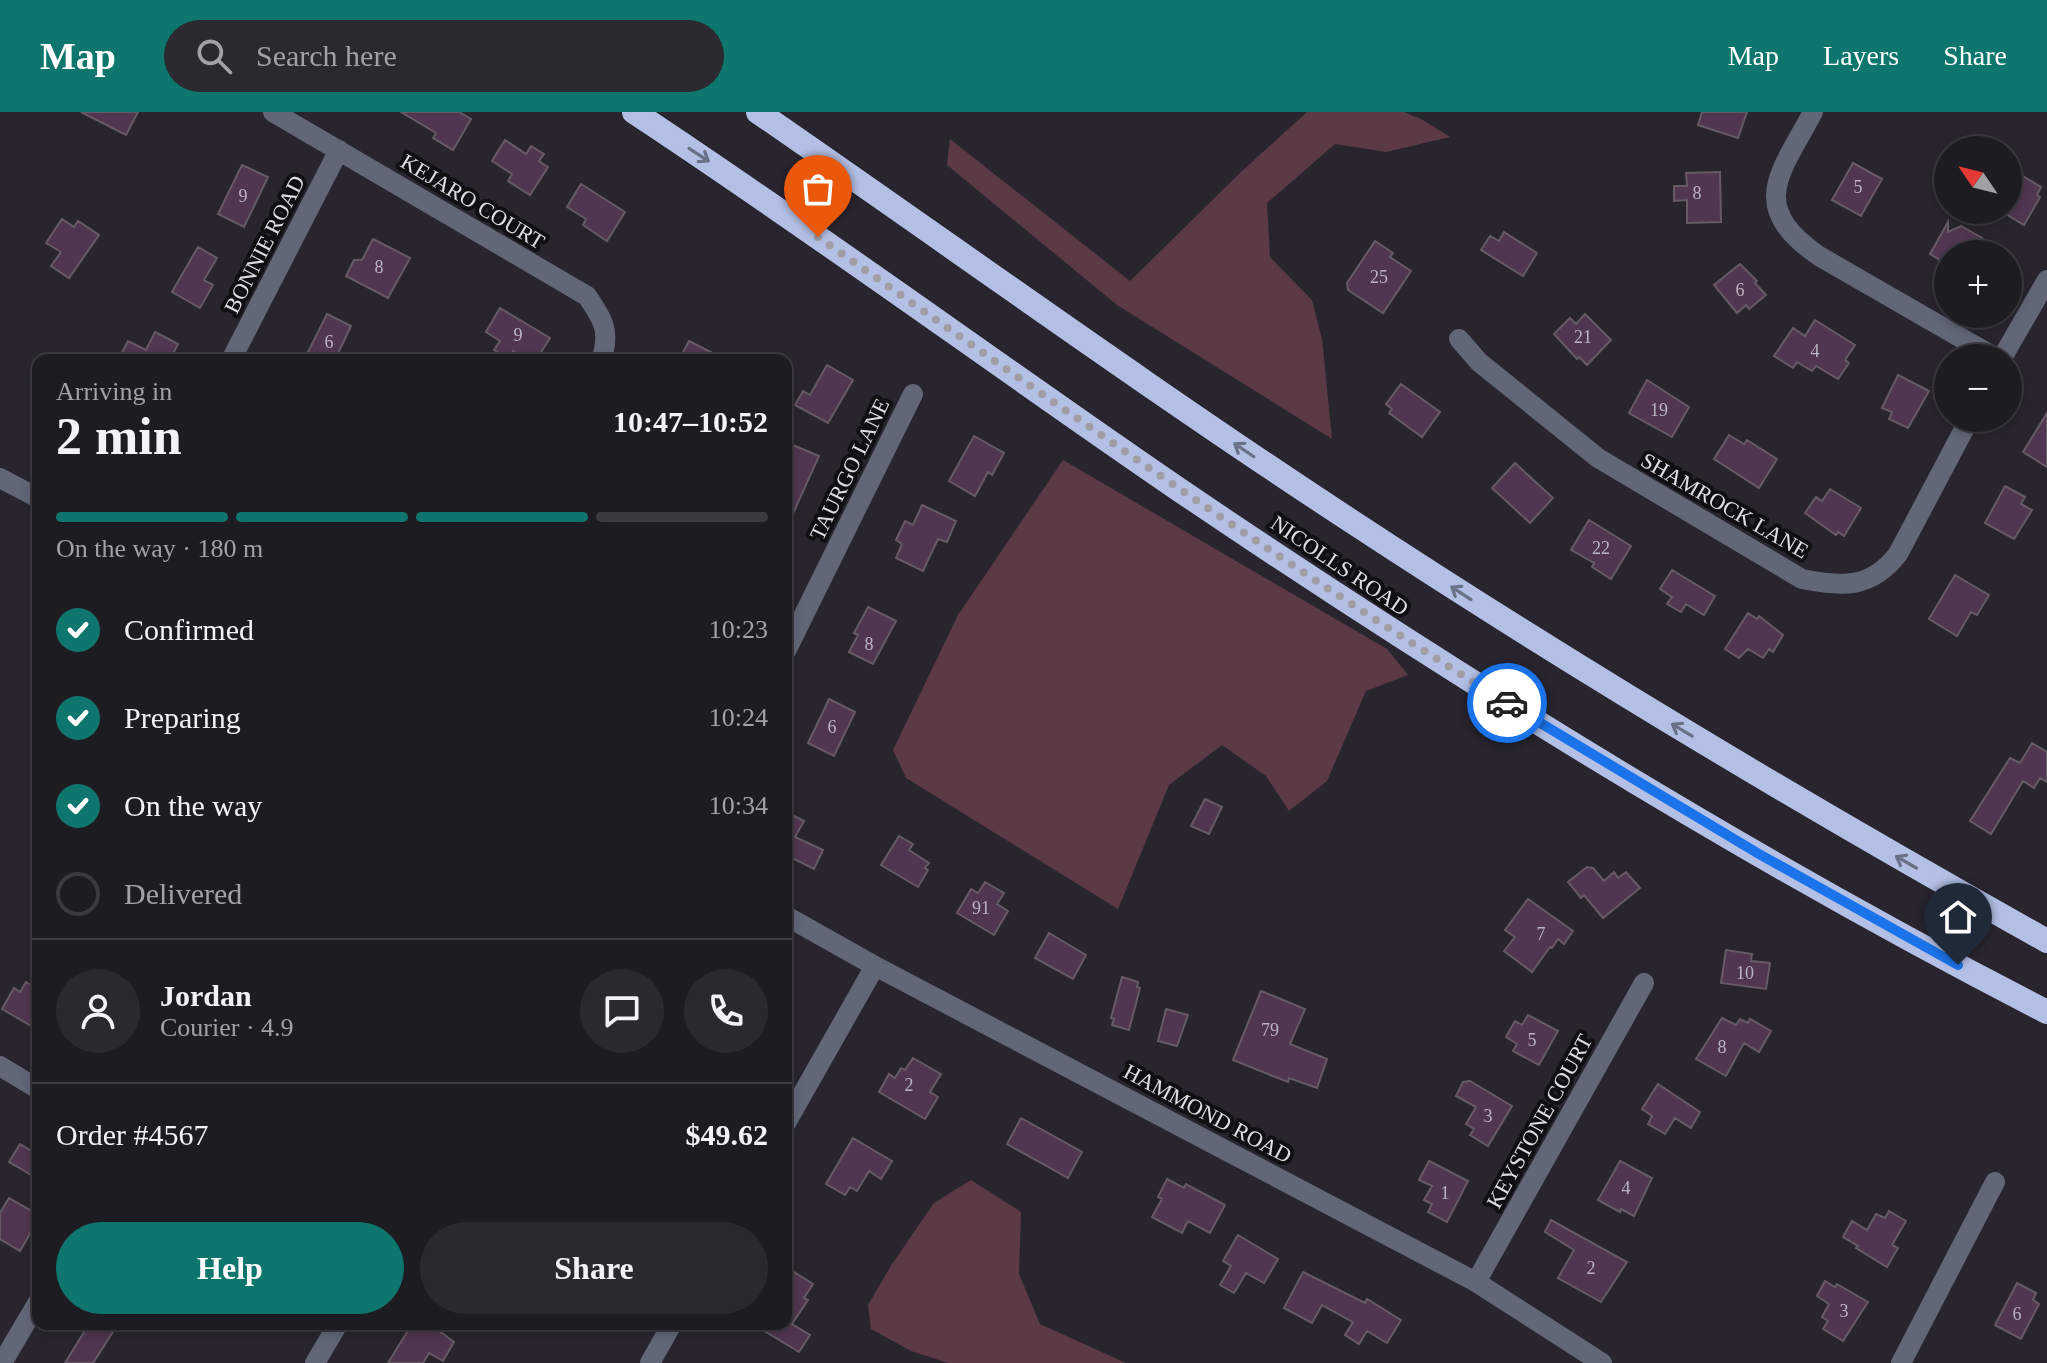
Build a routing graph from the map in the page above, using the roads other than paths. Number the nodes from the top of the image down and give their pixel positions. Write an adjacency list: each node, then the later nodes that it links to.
1 (273, 112): 5 (street, KEJARO COURT)
2 (634, 112): 21 (highway, NICOLLS ROAD, one-way to 21)
3 (758, 112): 18 (highway, NICOLLS ROAD, one-way to 3)
4 (1813, 112): 8 (street)
5 (339, 150): 10 (street, BONNIE ROAD); 11 (street, KEJARO COURT)
6 (2047, 280): 9 (street)
7 (1459, 339): 13 (street, SHAMROCK LANE)
8 (1972, 344)
9 (2010, 344)
10 (234, 354)
11 (603, 354)
12 (913, 394): 16 (street, TAURGO LANE)
13 (1963, 432)
14 (0, 478): 15 (street)
15 (32, 495)
16 (792, 639)
17 (792, 919): 19 (street, HAMMOND ROAD)
18 (2047, 941)
19 (875, 966): 24 (street); 26 (street, HAMMOND ROAD)
20 (1644, 983): 26 (street, KEYSTONE COURT)
21 (2047, 1012)
22 (0, 1066): 23 (street)
23 (32, 1085)
24 (792, 1112)
25 (1995, 1182): 34 (street)
26 (1476, 1282): 33 (street, HAMMOND ROAD)
27 (32, 1312): 30 (street)
28 (334, 1330): 31 (street)
29 (669, 1330): 32 (street)
30 (2, 1363)
31 (315, 1363)
32 (650, 1363)
33 (1600, 1363)
34 (1901, 1363)

